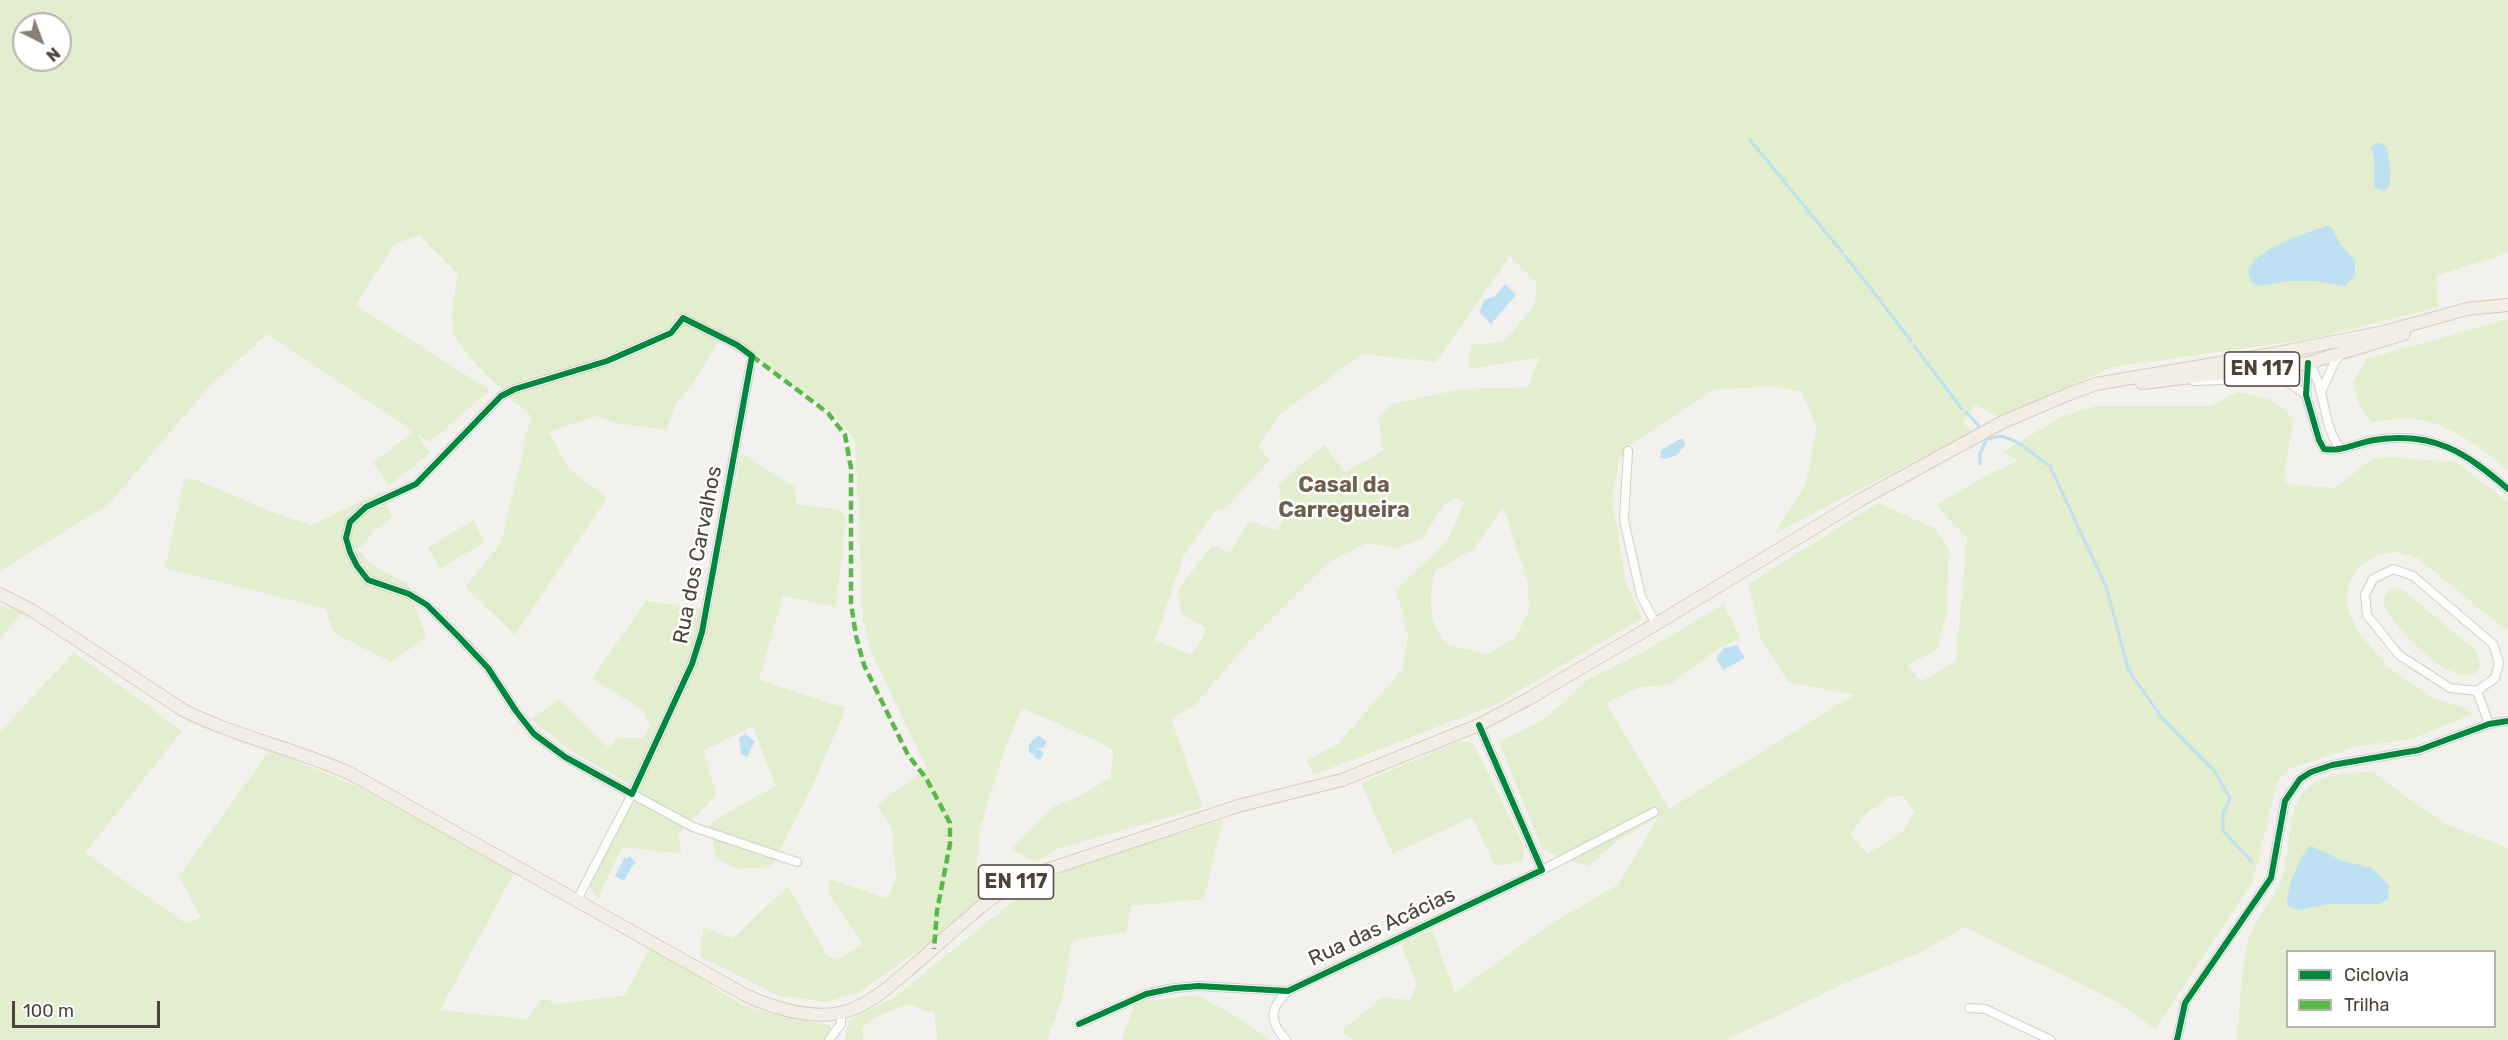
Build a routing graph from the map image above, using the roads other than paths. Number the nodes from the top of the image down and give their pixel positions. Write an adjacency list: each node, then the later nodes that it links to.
1 (2504, 306): 2 (main road, EN 117); 4 (main road, EN 117)
2 (2384, 332): 3 (main road, EN 117); 5 (main road)
3 (2283, 352): 5 (main road); 8 (main road, EN 117)
4 (2343, 353): 5 (main road, EN 117); 7 (street)
5 (2308, 363): 6 (main road, EN 117); 7 (street); 9 (street)
6 (2180, 379): 8 (main road, EN 117); 9 (street)
7 (2322, 390): 10 (street)
8 (2069, 394): 14 (main road, EN 117)
9 (2306, 395): 10 (street)
10 (2341, 449): 12 (street)
11 (1628, 451): 14 (street)
12 (2508, 489)
13 (0, 594): 23 (main road, EN 117)
14 (1656, 624): 18 (main road, EN 117)
15 (2476, 691): 15 (street); 17 (street)
16 (2508, 721): 17 (street)
17 (2489, 724): 31 (street)
18 (1479, 725): 22 (street); 26 (main road, EN 117)
19 (632, 794): 19 (street, Rua dos Carvalhos); 21 (street); 23 (street, Rua dos Carvalhos)
20 (1654, 812): 22 (street, Rua das Acácias)
21 (797, 862)
22 (1542, 870): 24 (street, Rua das Acácias)
23 (577, 900): 26 (main road, EN 117)
24 (1288, 991): 27 (street, Rua das Acácias); 29 (street)
25 (1969, 1008): 30 (street)
26 (841, 1013): 28 (street)
27 (1079, 1024)
28 (829, 1040)
29 (1286, 1040)
30 (2050, 1040)
31 (2177, 1040)

